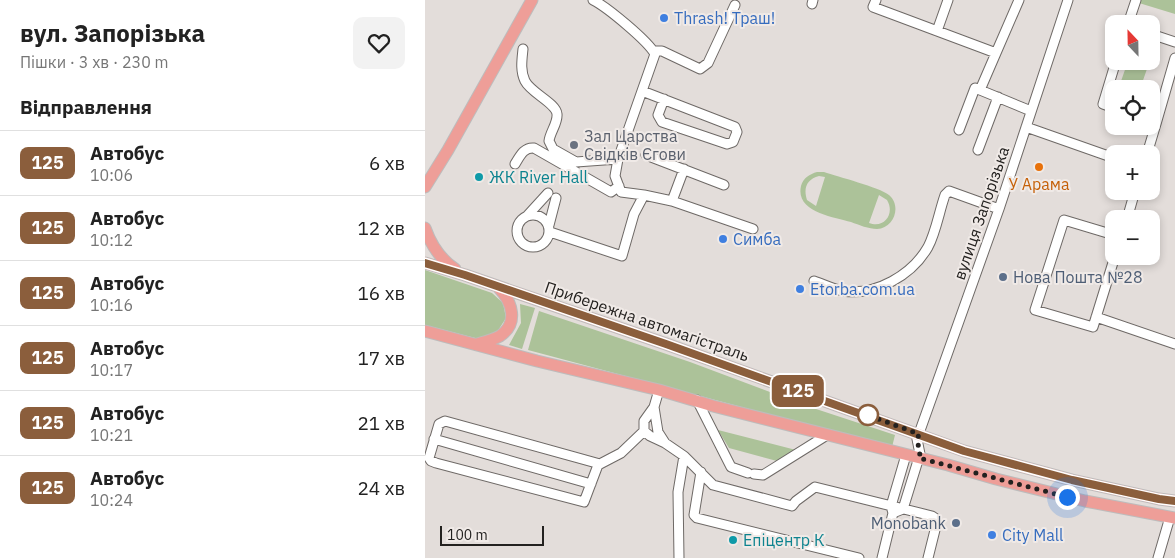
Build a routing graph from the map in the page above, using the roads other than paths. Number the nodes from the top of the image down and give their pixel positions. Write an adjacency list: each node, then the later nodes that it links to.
1 (531, 0): 33 (main road)
2 (876, 0): 10 (street)
3 (948, 0): 10 (street)
4 (1019, 0): 15 (street)
5 (1068, 0): 22 (street, вулиця Запорізька)
6 (1136, 0): 9 (street)
7 (599, 1): 14 (street)
8 (735, 5): 14 (street)
9 (1131, 15)
10 (937, 31): 15 (street)
11 (1160, 37): 12 (street)
12 (1175, 42)
13 (523, 49): 28 (street)
14 (653, 51): 18 (street)
15 (996, 53): 19 (street)
16 (1175, 58): 21 (street)
17 (975, 88): 24 (street)
18 (642, 91): 20 (street); 28 (street)
19 (998, 97): 22 (street); 25 (street)
20 (664, 100): 20 (street)
21 (1160, 104)
22 (1031, 111): 23 (street, вулиця Запорізька)
23 (1026, 127): 27 (street); 38 (street, вулиця Запорізька)
24 (959, 130)
25 (978, 150)
26 (646, 155): 30 (street)
27 (1105, 155)
28 (618, 159): 32 (street)
29 (515, 164): 32 (street)
30 (684, 170): 31 (street); 37 (street)
31 (724, 185)
32 (619, 186): 35 (street)
33 (425, 187)
34 (548, 193): 39 (street)
35 (644, 195): 37 (street); 41 (street)
36 (557, 198): 41 (street)
37 (672, 201): 42 (street)
38 (999, 209): 47 (street); 57 (street, вулиця Запорізька)
39 (527, 216): 41 (street); 41 (street)
40 (425, 228): 46 (main road)
41 (549, 228)
42 (753, 230)
43 (1105, 232): 49 (street)
44 (425, 263): 46 (main road, Прибережна автомагістраль)
45 (1112, 265): 49 (street)
46 (465, 275): 48 (main road, Прибережна автомагістраль)
47 (814, 281)
48 (497, 286): 51 (main road); 57 (main road, Прибережна автомагістраль)
49 (1096, 317): 52 (street)
50 (425, 331): 51 (main road)
51 (477, 344): 53 (main road)
52 (1175, 344)
53 (659, 390): 54 (main road); 55 (street)
54 (697, 400): 58 (main road); 58 (street)
55 (654, 406): 56 (street); 60 (street)
56 (644, 432): 60 (street); 64 (street)
57 (919, 434): 63 (street, вулиця Запорізька); 67 (main road, Прибережна автомагістраль)
58 (827, 435): 61 (main road)
59 (434, 439): 64 (street); 66 (street); 66 (street)
60 (665, 443): 62 (street)
61 (906, 455): 63 (main road); 69 (street)
62 (684, 456): 65 (street); 71 (street)
63 (919, 458): 68 (street, вулиця Запорізька); 70 (main road)
64 (600, 464): 66 (street)
65 (701, 472): 69 (street); 72 (street)
66 (591, 484)
67 (1175, 501)
68 (903, 509): 69 (street); 74 (street)
69 (892, 510): 73 (street)
70 (1172, 517): 75 (street)
71 (679, 558)
72 (859, 558)
73 (882, 558)
74 (928, 558)
75 (1158, 558)

